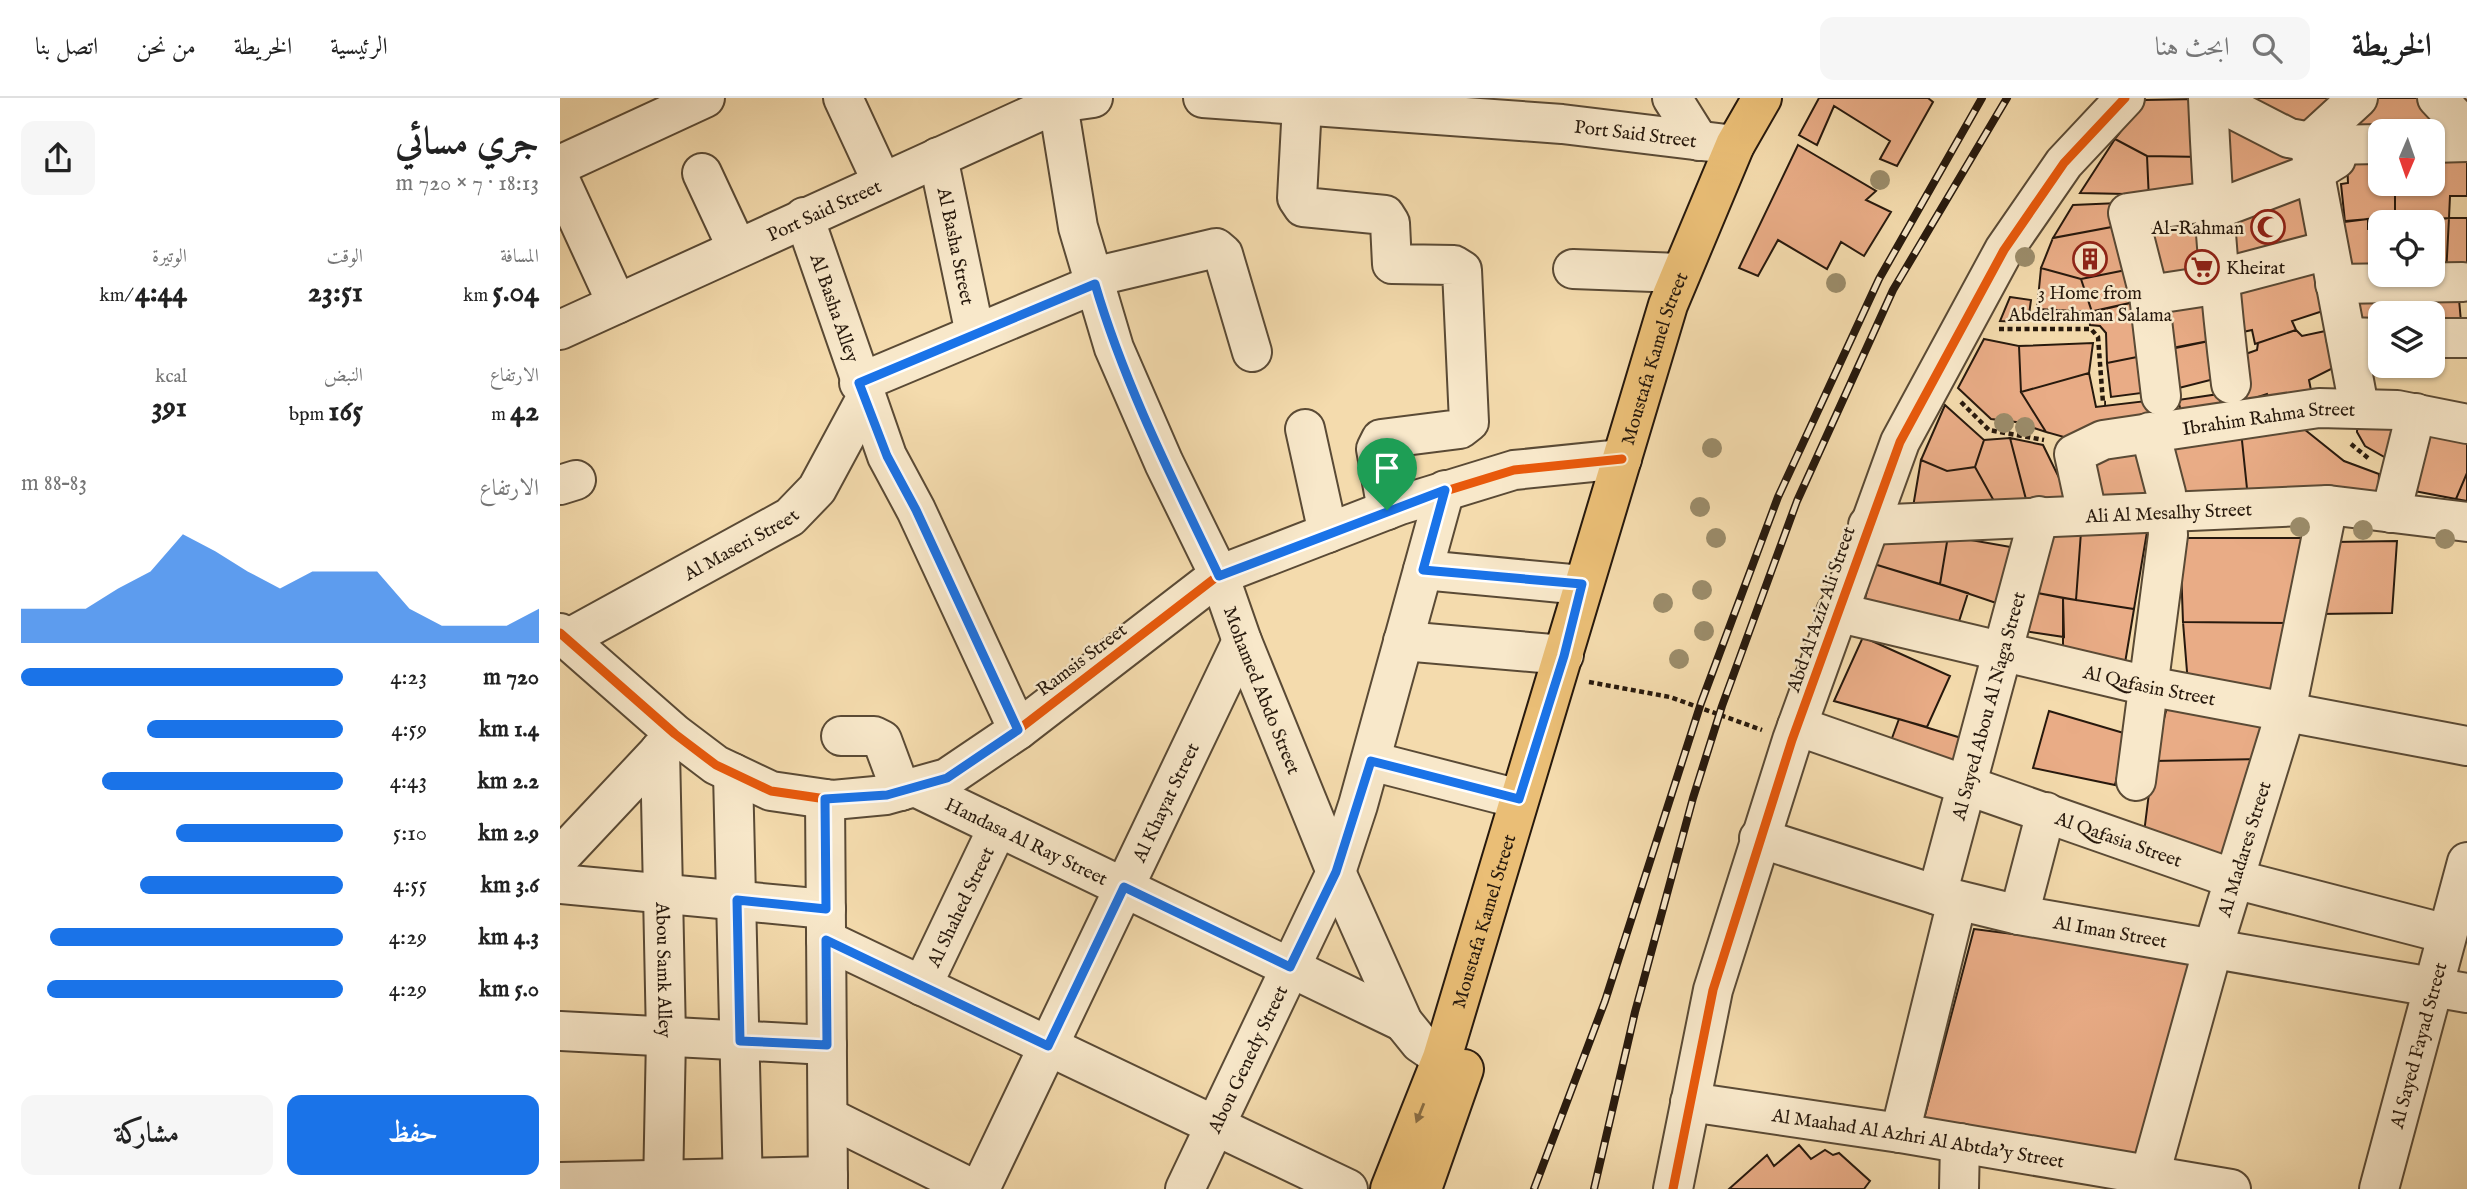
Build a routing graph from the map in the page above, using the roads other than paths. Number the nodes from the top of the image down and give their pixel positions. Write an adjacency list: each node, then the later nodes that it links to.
1 (705, 98): 21 (street)
2 (843, 98): 23 (street)
3 (1203, 98): 12 (street, Port Said Street)
4 (1672, 98): 16 (street)
5 (1762, 98): 16 (main road, Moustafa Kamel Street)
6 (1790, 98): 68 (main road, Moustafa Kamel Street)
7 (2125, 98): 58 (street, Abd Al Aziz Ali Street)
8 (2210, 98): 20 (street); 24 (street)
9 (2358, 98): 20 (street)
10 (2437, 98): 14 (street)
11 (1069, 100): 19 (street, Port Said Street); 30 (street, Mohamed Abdo Street)
12 (1290, 103): 13 (street, Port Said Street); 52 (street)
13 (1413, 106): 16 (street, Port Said Street)
14 (2467, 130)
15 (2467, 142): 17 (street)
16 (1717, 143): 29 (main road, Moustafa Kamel Street)
17 (2445, 143)
18 (2368, 145): 20 (street)
19 (938, 157): 23 (street, Port Said Street); 36 (street, Al Basha Street)
20 (2312, 158): 24 (street); 27 (street)
21 (563, 160): 34 (street)
22 (702, 173): 26 (street)
23 (882, 182): 25 (street, Port Said Street)
24 (2212, 206): 31 (street); 33 (street)
25 (804, 217): 26 (street, Port Said Street); 42 (street, Al Basha Alley)
26 (737, 248): 34 (street, Port Said Street)
27 (2332, 267): 31 (street); 32 (street); 37 (street)
28 (1573, 270): 29 (street)
29 (1680, 273): 49 (main road, Moustafa Kamel Street)
30 (1094, 281): 36 (street); 40 (street); 61 (street, Mohamed Abdo Street)
31 (2222, 281): 33 (street); 41 (street)
32 (2463, 282)
33 (2148, 295): 43 (street)
34 (617, 304): 35 (street, Port Said Street)
35 (560, 330)
36 (975, 334): 42 (street)
37 (2363, 338): 44 (street)
38 (2445, 338): 39 (street)
39 (2467, 338)
40 (1252, 352)
41 (2231, 384)
42 (862, 391): 64 (street, Al Maseri Street); 71 (street, Al Basha Alley)
43 (2161, 396)
44 (2359, 407): 45 (street, Ibrahim Rahma Street); 48 (street, Ibrahim Rahma Street)
45 (2416, 413): 46 (street, Ibrahim Rahma Street); 54 (street)
46 (2467, 424)
47 (1305, 429): 59 (street)
48 (2150, 432): 53 (street); 55 (street, Ibrahim Rahma Street)
49 (1622, 459): 50 (street, Ramsis Street); 62 (main road, Moustafa Kamel Street)
50 (1445, 490): 52 (street, Ramsis Street); 60 (street, Abou Genedy Street)
51 (2328, 505): 53 (street, Ali Al Mesalhy Street); 54 (street, Ali Al Mesalhy Street); 70 (street, Al Madares Street)
52 (1387, 510): 59 (street, Ramsis Street)
53 (2169, 510): 55 (street, Ali Al Mesalhy Street); 69 (street)
54 (2391, 513): 57 (street, Ali Al Mesalhy Street)
55 (2087, 514): 56 (street, Ali Al Mesalhy Street)
56 (2039, 516): 58 (street, Ali Al Mesalhy Street); 67 (street, Al Sayed Abou Al Naga Street)
57 (2467, 522)
58 (1868, 524): 63 (street, Abd Al Aziz Ali Street)
59 (1328, 533): 61 (street, Ramsis Street)
60 (1423, 570): 62 (street); 66 (street, Abou Genedy Street)
61 (1219, 576): 65 (street, Mohamed Abdo Street); 71 (street, Ramsis Street)
62 (1582, 584): 68 (main road, Moustafa Kamel Street)
63 (1836, 612): 67 (street, Al Qafasin Street); 72 (street, Abd Al Aziz Ali Street)
64 (564, 636): 74 (street, Ramsis Street)
65 (1242, 641): 88 (street, Mohamed Abdo Street); 91 (street, Al Khayat Street)
66 (1404, 641): 68 (street); 76 (street, Abou Genedy Street)
67 (2002, 651): 69 (street, Al Qafasin Street); 79 (street, Al Sayed Abou Al Naga Street)
68 (1571, 668): 82 (main road, Moustafa Kamel Street); 124 (main road, Moustafa Kamel Street)
69 (2148, 686): 70 (street, Al Qafasin Street); 78 (street)
70 (2286, 711): 75 (street, Al Qafasin Street); 89 (street, Al Madares Street)
71 (1018, 730): 80 (street, Ramsis Street)
72 (1795, 733): 79 (street, Al Qafasia Street); 85 (street, Abd Al Aziz Ali Street)
73 (841, 736): 80 (street)
74 (668, 742): 77 (street, Ramsis Street); 86 (street); 92 (street, Abou Samk Alley)
75 (2467, 746)
76 (1371, 761): 82 (street); 88 (street, Abou Genedy Street)
77 (733, 773): 81 (street, Ramsis Street); 94 (street)
78 (2136, 781)
79 (1966, 785): 83 (street, Al Qafasia Street); 93 (street, Al Sayed Abou Al Naga Street)
80 (908, 789): 81 (street, Ramsis Street); 84 (street, Handasa Al Ray Street)
81 (825, 799): 96 (street)
82 (1519, 799): 108 (main road, Moustafa Kamel Street)
83 (2046, 812): 89 (street, Al Qafasia Street); 95 (street)
84 (998, 827): 91 (street, Handasa Al Ray Street); 100 (street, Al Shahed Street)
85 (1759, 838): 93 (street, Al Iman Street); 109 (street, Abd Al Aziz Ali Street)
86 (560, 857)
87 (2467, 865): 97 (street, Al Sayed Fayad Street)
88 (1336, 872): 99 (street, Abou Genedy Street); 102 (street, Mohamed Abdo Street)
89 (2234, 878): 97 (street, Al Qafasia Street); 98 (street, Al Madares Street)
90 (560, 884): 92 (street)
91 (1124, 887): 99 (street, Handasa Al Ray Street); 107 (street, Al Khayat Street)
92 (663, 894): 94 (street); 104 (street, Abou Samk Alley)
93 (1947, 898): 95 (street, Al Iman Street); 112 (street, Al Sayed Abou Al Naga Street)
94 (737, 900): 96 (street); 105 (street)
95 (2019, 915): 98 (street, Al Iman Street)
96 (826, 925): 100 (street); 106 (street)
97 (2447, 934): 101 (street, Al Sayed Fayad Street)
98 (2213, 948): 101 (street, Al Iman Street); 115 (street, Al Madares Street)
99 (1290, 967): 102 (street, Handasa Al Ray Street); 111 (street, Abou Genedy Street)
100 (922, 986): 107 (street)
101 (2450, 990): 128 (street, Al Sayed Fayad Street)
102 (1403, 1022): 108 (street, Mohamed Abdo Street)
103 (560, 1031): 104 (street)
104 (666, 1037): 105 (street); 117 (street, Abou Samk Alley)
105 (740, 1041): 106 (street); 118 (street)
106 (827, 1045): 110 (street)
107 (1048, 1046): 111 (street); 120 (street, Al Khayat Street)
108 (1442, 1058): 123 (main road, Moustafa Kamel Street, one-way to 123)
109 (1690, 1102): 112 (street, Al Maahad Al Azhri Al Abtda'y Street); 125 (street, Abd Al Aziz Ali Street)
110 (828, 1117): 116 (street); 119 (street)
111 (1215, 1126): 121 (street, Abou Genedy Street); 122 (street)
112 (1900, 1133): 113 (street, Al Maahad Al Azhri Al Abtda'y Street)
113 (1960, 1143): 115 (street, Al Maahad Al Azhri Al Abtda'y Street); 126 (street)
114 (560, 1182): 117 (street)
115 (2147, 1182): 127 (street, Al Maahad Al Azhri Al Abtda'y Street)
116 (828, 1183): 118 (street)
117 (663, 1184): 118 (street)
118 (743, 1184)
119 (973, 1189)
120 (979, 1189)
121 (1185, 1189)
122 (1348, 1189)
123 (1390, 1189)
124 (1422, 1189)
125 (1673, 1189)
126 (1959, 1189)
127 (2231, 1189)
128 (2379, 1189)

